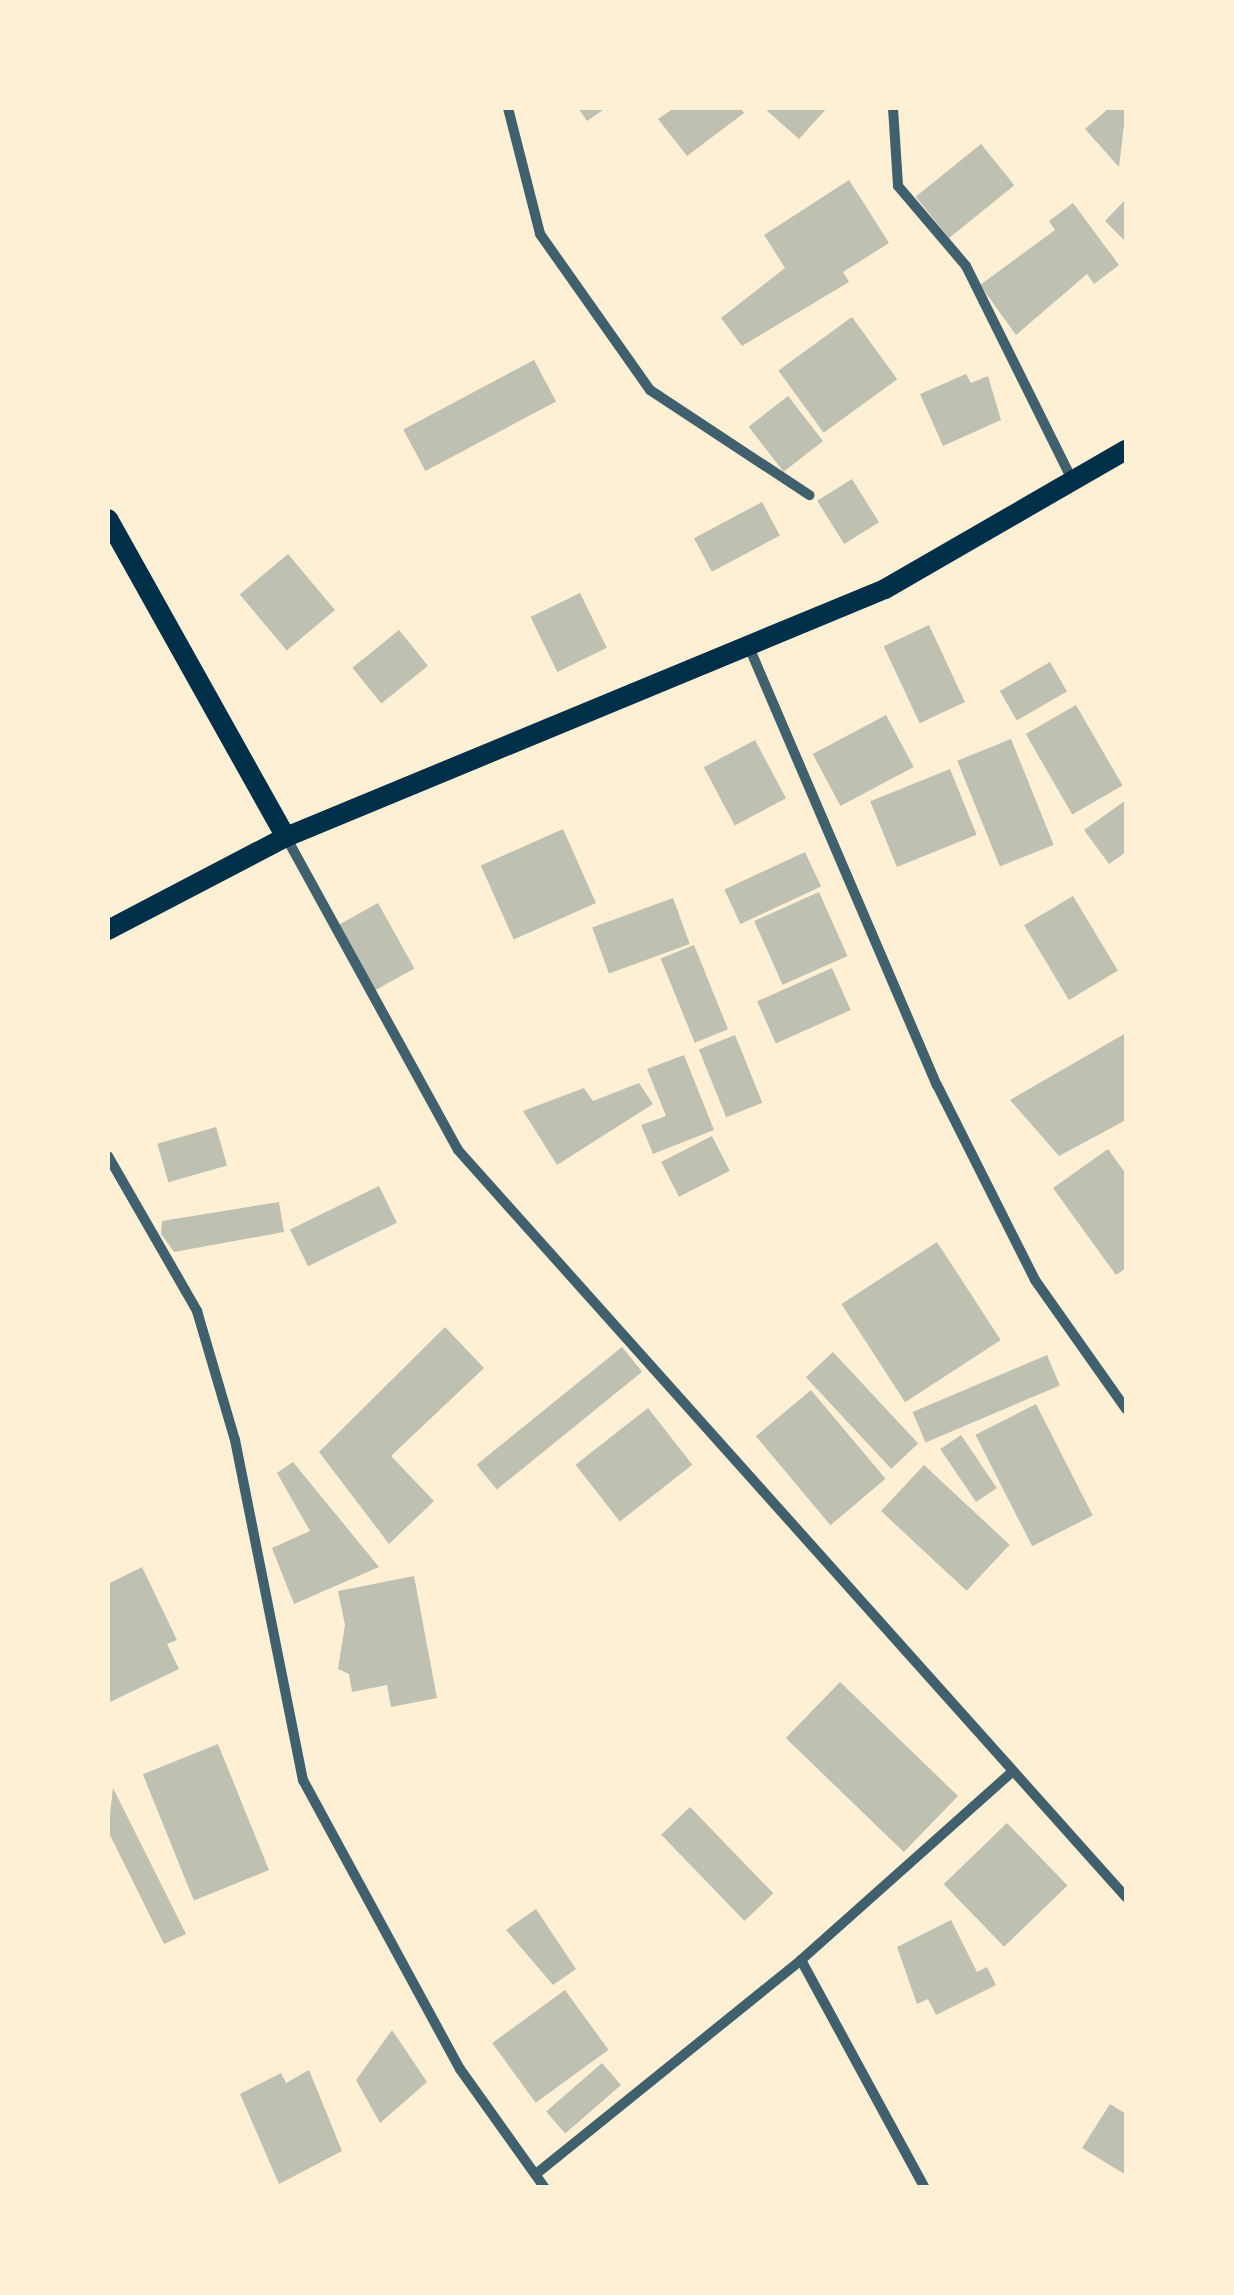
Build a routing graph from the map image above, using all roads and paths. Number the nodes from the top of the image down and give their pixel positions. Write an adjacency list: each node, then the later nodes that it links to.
1 (508, 108): 5 (street)
2 (892, 108): 4 (street)
3 (1126, 450): 4 (main road)
4 (1074, 484): 7 (main road)
5 (809, 495)
6 (108, 519): 8 (main road)
7 (749, 647): 8 (main road); 11 (street)
8 (286, 838): 9 (main road); 12 (street)
9 (108, 930)
10 (108, 1156): 15 (street)
11 (1126, 1409)
12 (1009, 1775): 13 (street); 14 (street)
13 (1126, 1897)
14 (801, 1960): 15 (street); 17 (street)
15 (536, 2174): 16 (street)
16 (545, 2188)
17 (924, 2188)

